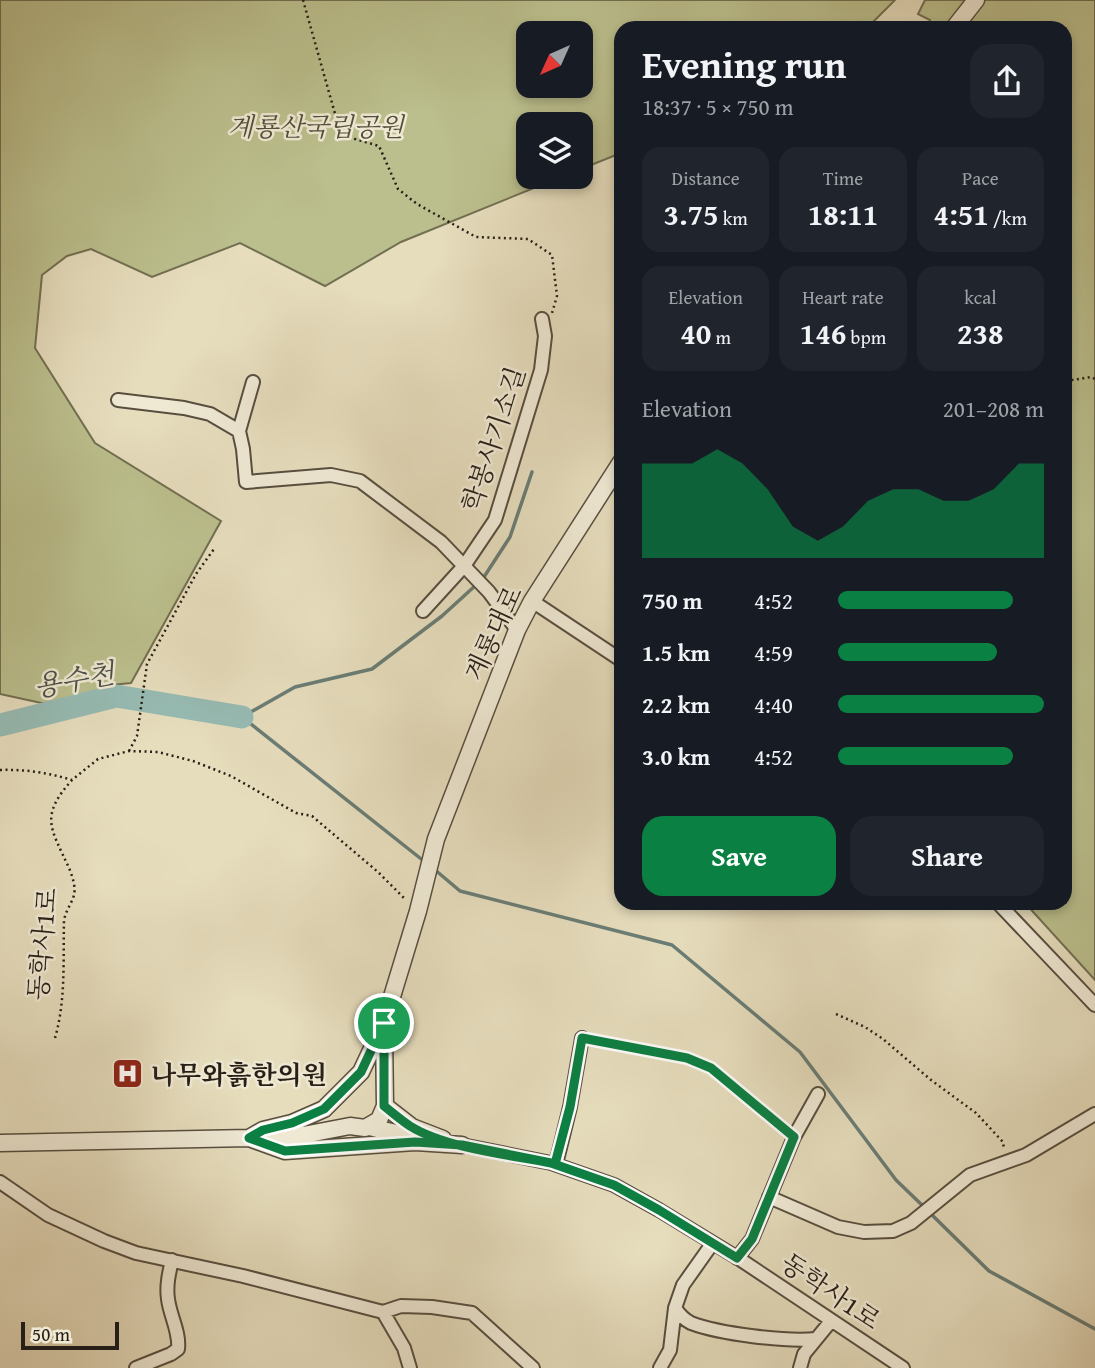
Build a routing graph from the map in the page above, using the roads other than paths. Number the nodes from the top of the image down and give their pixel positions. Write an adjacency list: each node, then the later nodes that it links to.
1 (976, 0): 2 (street)
2 (960, 21)
3 (542, 319): 8 (street, 학봉사기소길)
4 (253, 382): 6 (street, 학봉사기소길)
5 (118, 400): 6 (street)
6 (239, 431): 8 (street, 학봉사기소길)
7 (614, 473): 9 (street, 계룡대로)
8 (469, 571): 10 (street); 11 (street)
9 (532, 601): 11 (street, 계룡대로); 12 (street)
10 (423, 611)
11 (517, 630): 15 (street, 계룡대로)
12 (614, 655)
13 (1005, 910): 14 (street)
14 (1095, 1005)
15 (384, 1023): 17 (street); 19 (street)
16 (582, 1038): 23 (lane); 28 (street)
17 (346, 1087): 19 (street); 21 (street); 24 (street)
18 (818, 1094): 23 (street)
19 (384, 1102): 22 (street); 27 (street)
20 (1095, 1114): 30 (street)
21 (350, 1126): 22 (street); 24 (street)
22 (369, 1127): 25 (street)
23 (794, 1137): 30 (street)
24 (256, 1140): 25 (street); 26 (street)
25 (415, 1142): 27 (street)
26 (0, 1143)
27 (462, 1145): 28 (street, 동학사1로)
28 (555, 1164): 31 (street, 동학사1로)
29 (0, 1182): 33 (street)
30 (769, 1197): 32 (street)
31 (712, 1244): 32 (street, 동학사1로); 34 (street)
32 (737, 1258): 36 (street, 동학사1로)
33 (172, 1261): 35 (street); 38 (street)
34 (675, 1308): 37 (street); 41 (street)
35 (383, 1312): 39 (street); 40 (street)
36 (831, 1321): 37 (street); 43 (street, 동학사1로)
37 (816, 1339): 42 (street)
38 (136, 1368)
39 (410, 1368)
40 (533, 1368)
41 (660, 1368)
42 (800, 1368)
43 (903, 1368)

